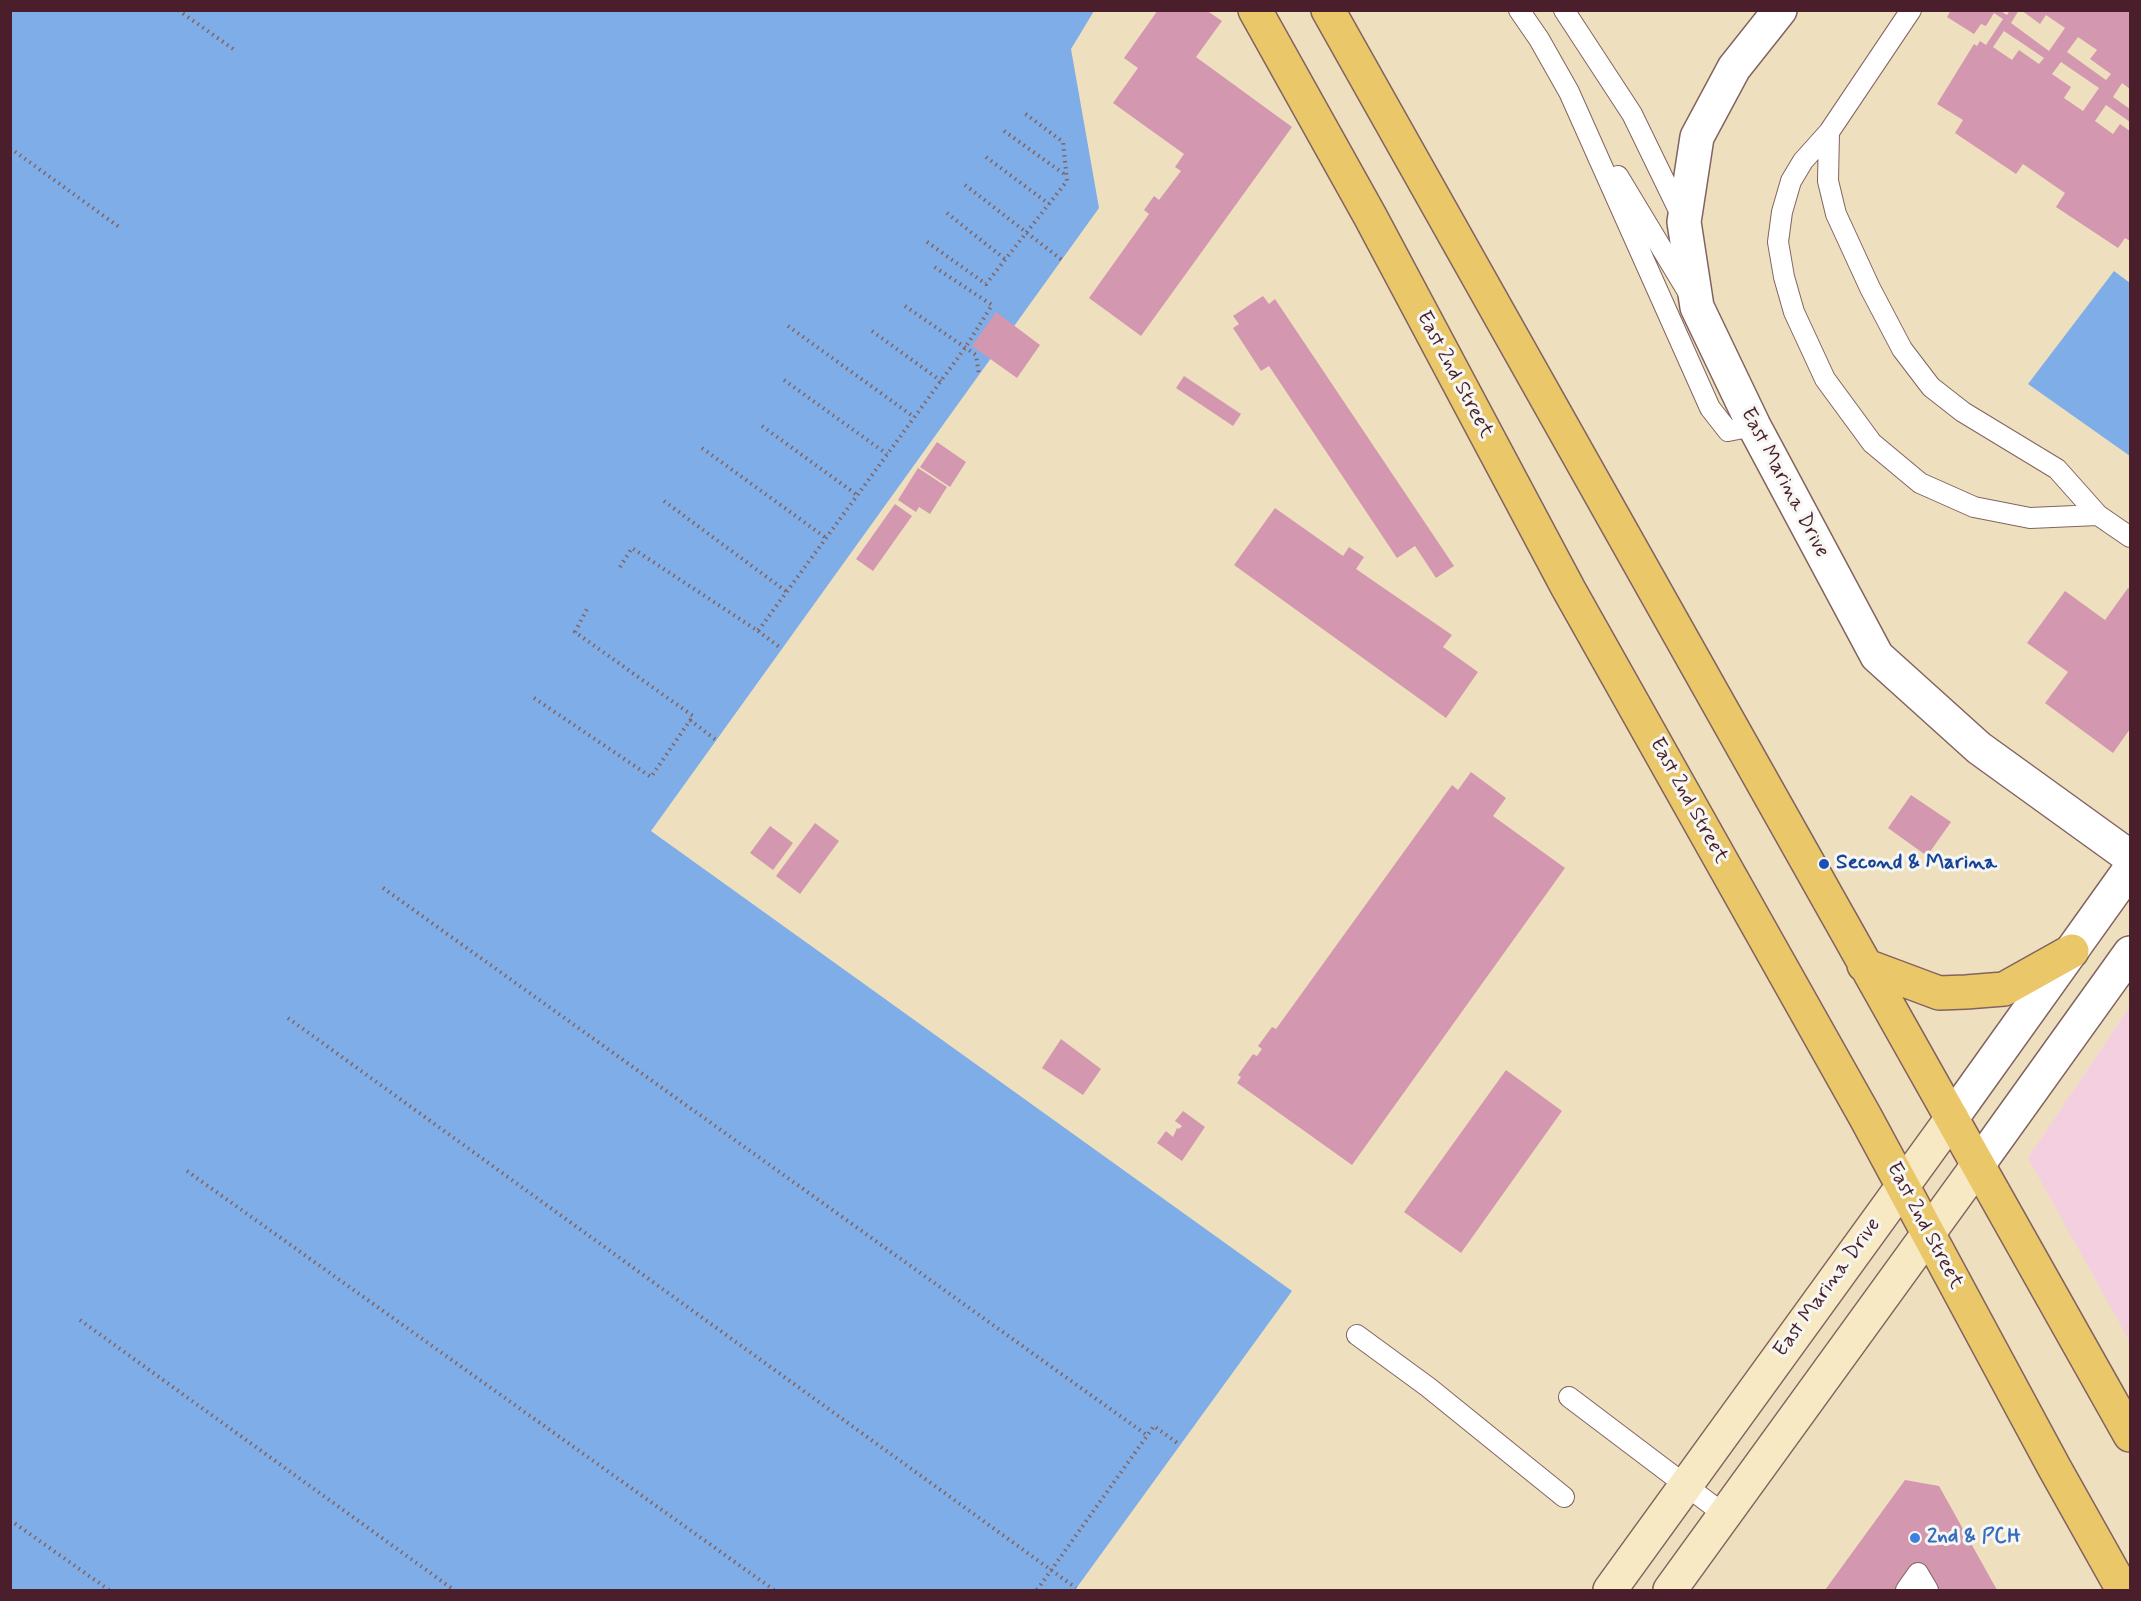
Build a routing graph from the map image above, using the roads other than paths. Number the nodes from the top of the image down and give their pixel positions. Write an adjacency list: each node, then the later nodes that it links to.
1 (1255, 10): 21 (main road, East 2nd Street)
2 (1328, 10): 18 (main road)
3 (1519, 10): 7 (lane)
4 (1564, 10): 9 (lane)
5 (1780, 10): 9 (street, East Marina Drive)
6 (1911, 10): 8 (lane)
7 (1578, 112): 10 (lane); 11 (lane)
8 (1829, 132): 12 (lane); 12 (lane)
9 (1684, 222): 10 (street, East Marina Drive)
10 (1697, 307): 11 (street, East Marina Drive)
11 (1754, 426): 14 (street, East Marina Drive)
12 (2098, 515): 13 (lane)
13 (2130, 537)
14 (2130, 857)
15 (2130, 869): 16 (street, East Marina Drive)
16 (2072, 951): 18 (main road); 19 (street, East Marina Drive)
17 (2130, 953): 20 (street)
18 (1864, 965): 19 (main road)
19 (1952, 1118): 20 (main road); 21 (main road, East Marina Drive)
20 (1978, 1166): 22 (main road); 25 (main road)
21 (1902, 1185): 22 (main road, East 2nd Street); 26 (main road, East Marina Drive)
22 (1929, 1235): 28 (main road); 33 (main road, East 2nd Street)
23 (1357, 1335): 27 (lane)
24 (1569, 1397): 26 (lane)
25 (2130, 1436)
26 (1686, 1486): 28 (lane); 29 (main road, East Marina Drive)
27 (1564, 1497)
28 (1725, 1515): 30 (main road)
29 (1610, 1590)
30 (1670, 1590)
31 (1906, 1590): 32 (lane)
32 (1928, 1590)
33 (2123, 1590)

